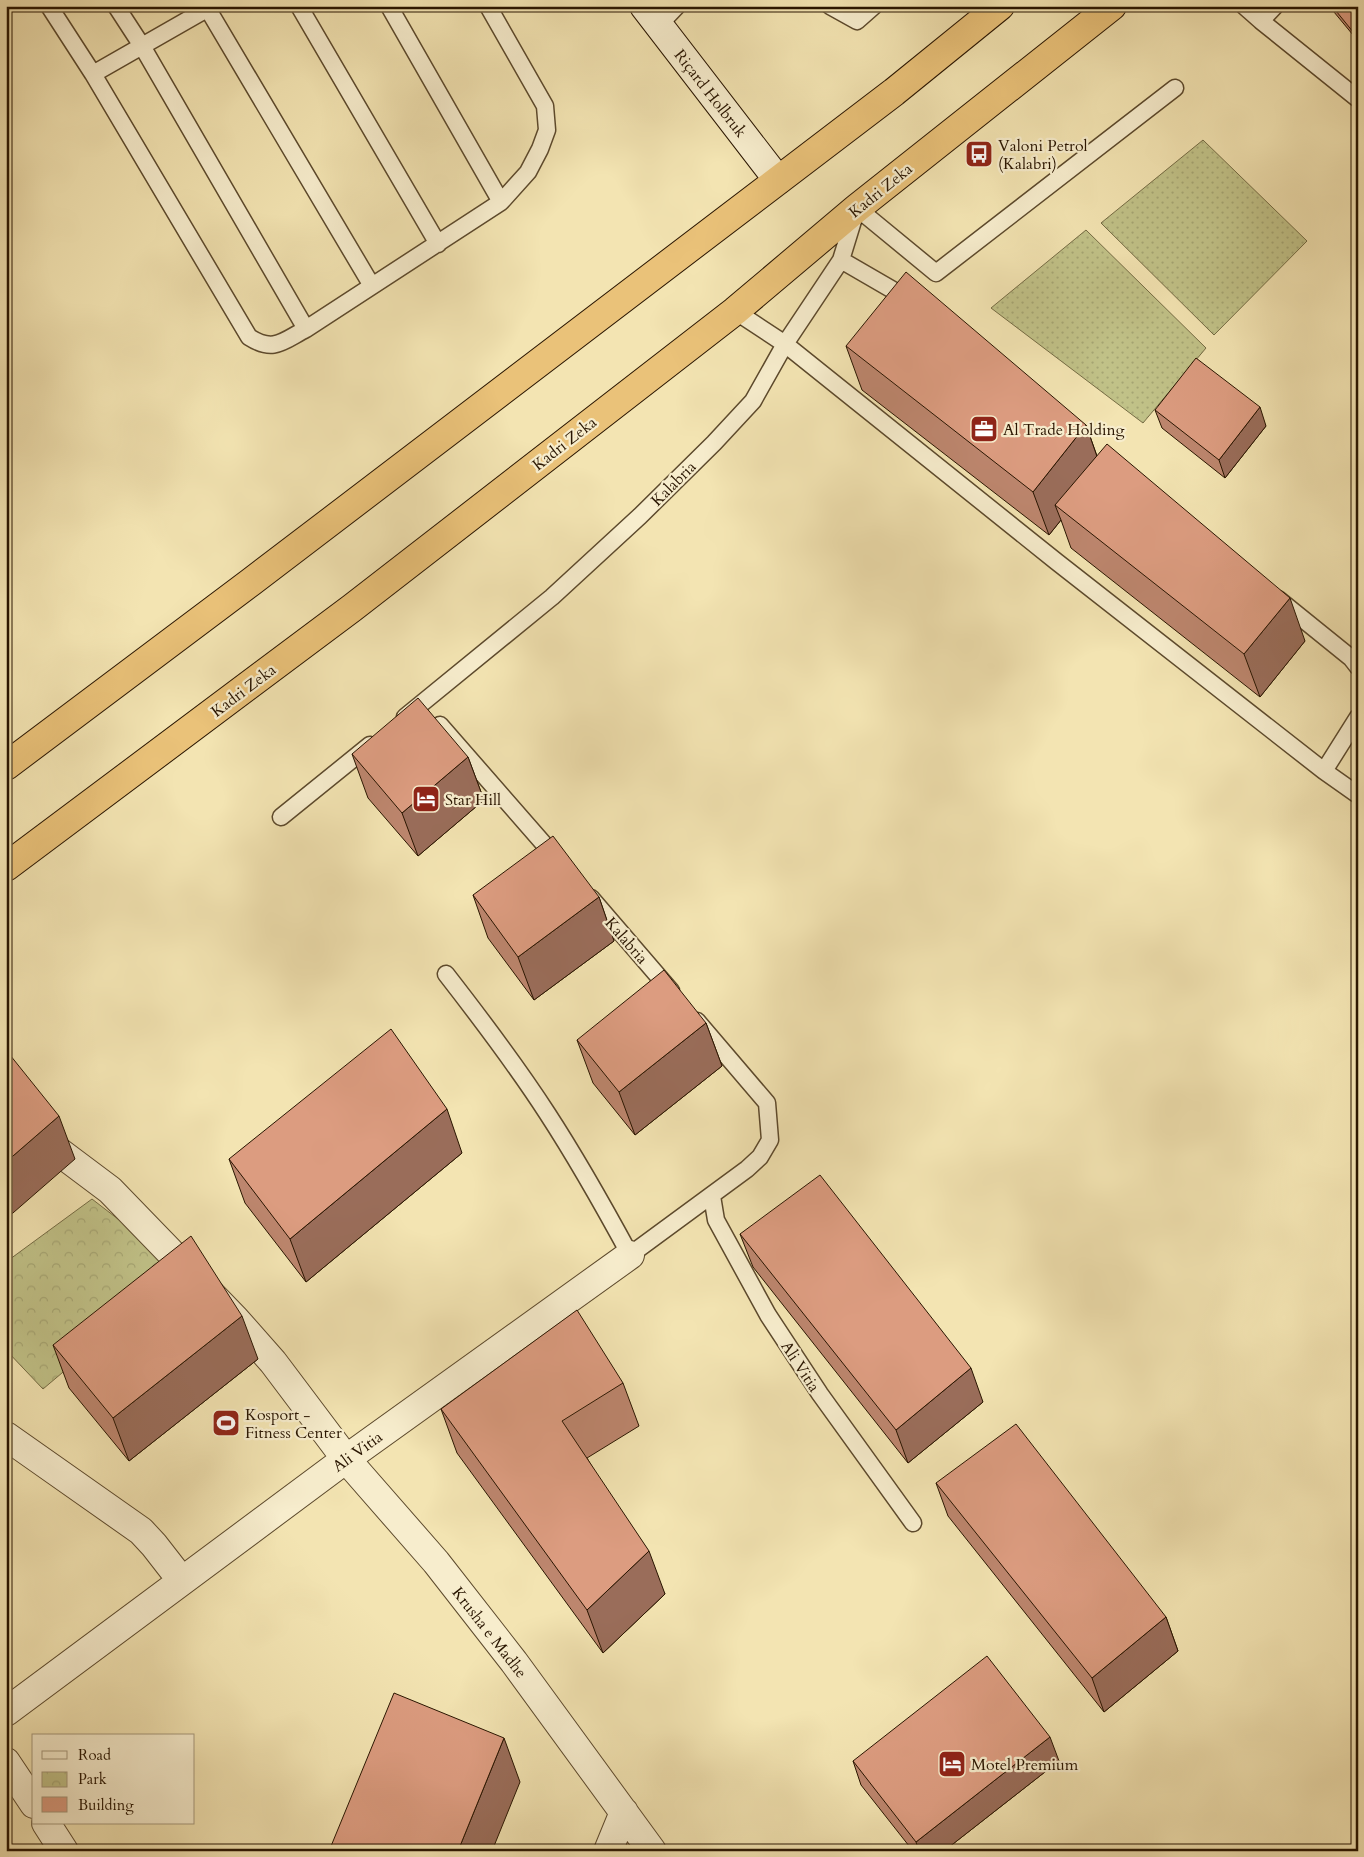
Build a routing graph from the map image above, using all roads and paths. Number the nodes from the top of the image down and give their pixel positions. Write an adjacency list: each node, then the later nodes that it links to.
1 (49, 6): 16 (lane)
2 (116, 6): 15 (lane)
3 (299, 6): 22 (lane)
4 (388, 6): 20 (lane)
5 (488, 6): 20 (lane)
6 (830, 6): 7 (lane)
7 (874, 6)
8 (1000, 6): 19 (highway)
9 (1112, 6): 21 (highway, Kadri Zeka)
10 (1244, 6): 14 (lane)
11 (1275, 6): 14 (lane)
12 (209, 7): 15 (lane); 24 (lane)
13 (660, 12): 19 (street, Riçard Holbruk)
14 (1261, 21): 18 (lane)
15 (142, 46): 16 (lane); 27 (lane)
16 (93, 74): 27 (lane)
17 (1176, 88): 21 (lane)
18 (1358, 99)
19 (778, 180): 33 (highway)
20 (501, 202): 22 (lane)
21 (857, 208): 23 (lane, Kalabria); 26 (highway, Kadri Zeka)
22 (438, 244): 24 (lane)
23 (840, 260): 25 (lane); 28 (lane, Kalabria)
24 (372, 286): 27 (lane)
25 (918, 307)
26 (735, 311): 28 (lane); 37 (highway, Kadri Zeka)
27 (306, 329)
28 (785, 344): 31 (lane, Kalabria); 34 (lane)
29 (1266, 589): 30 (lane)
30 (1358, 667)
31 (421, 704): 36 (lane, Kalabria); 38 (lane)
32 (1358, 717): 34 (lane)
33 (6, 766)
34 (1324, 771): 35 (lane)
35 (1358, 795)
36 (281, 817)
37 (6, 867)
38 (567, 871)
39 (580, 886): 42 (lane, Kalabria)
40 (446, 974): 44 (lane)
41 (26, 1127): 46 (street, Krusha e Madhe)
42 (770, 1140): 43 (lane, Ali Vitia)
43 (712, 1196): 44 (lane, Ali Vitia); 47 (lane, Ali Vitia)
44 (630, 1255): 46 (street, Ali Vitia)
45 (6, 1436): 48 (street)
46 (346, 1459): 48 (street, Ali Vitia); 52 (street, Krusha e Madhe)
47 (913, 1523)
48 (182, 1581): 49 (street, Ali Vitia)
49 (6, 1712)
50 (6, 1762): 51 (street)
51 (32, 1801)
52 (624, 1812): 55 (street); 56 (street, Krusha e Madhe)
53 (47, 1824): 54 (street)
54 (64, 1851)
55 (608, 1851)
56 (652, 1851)

